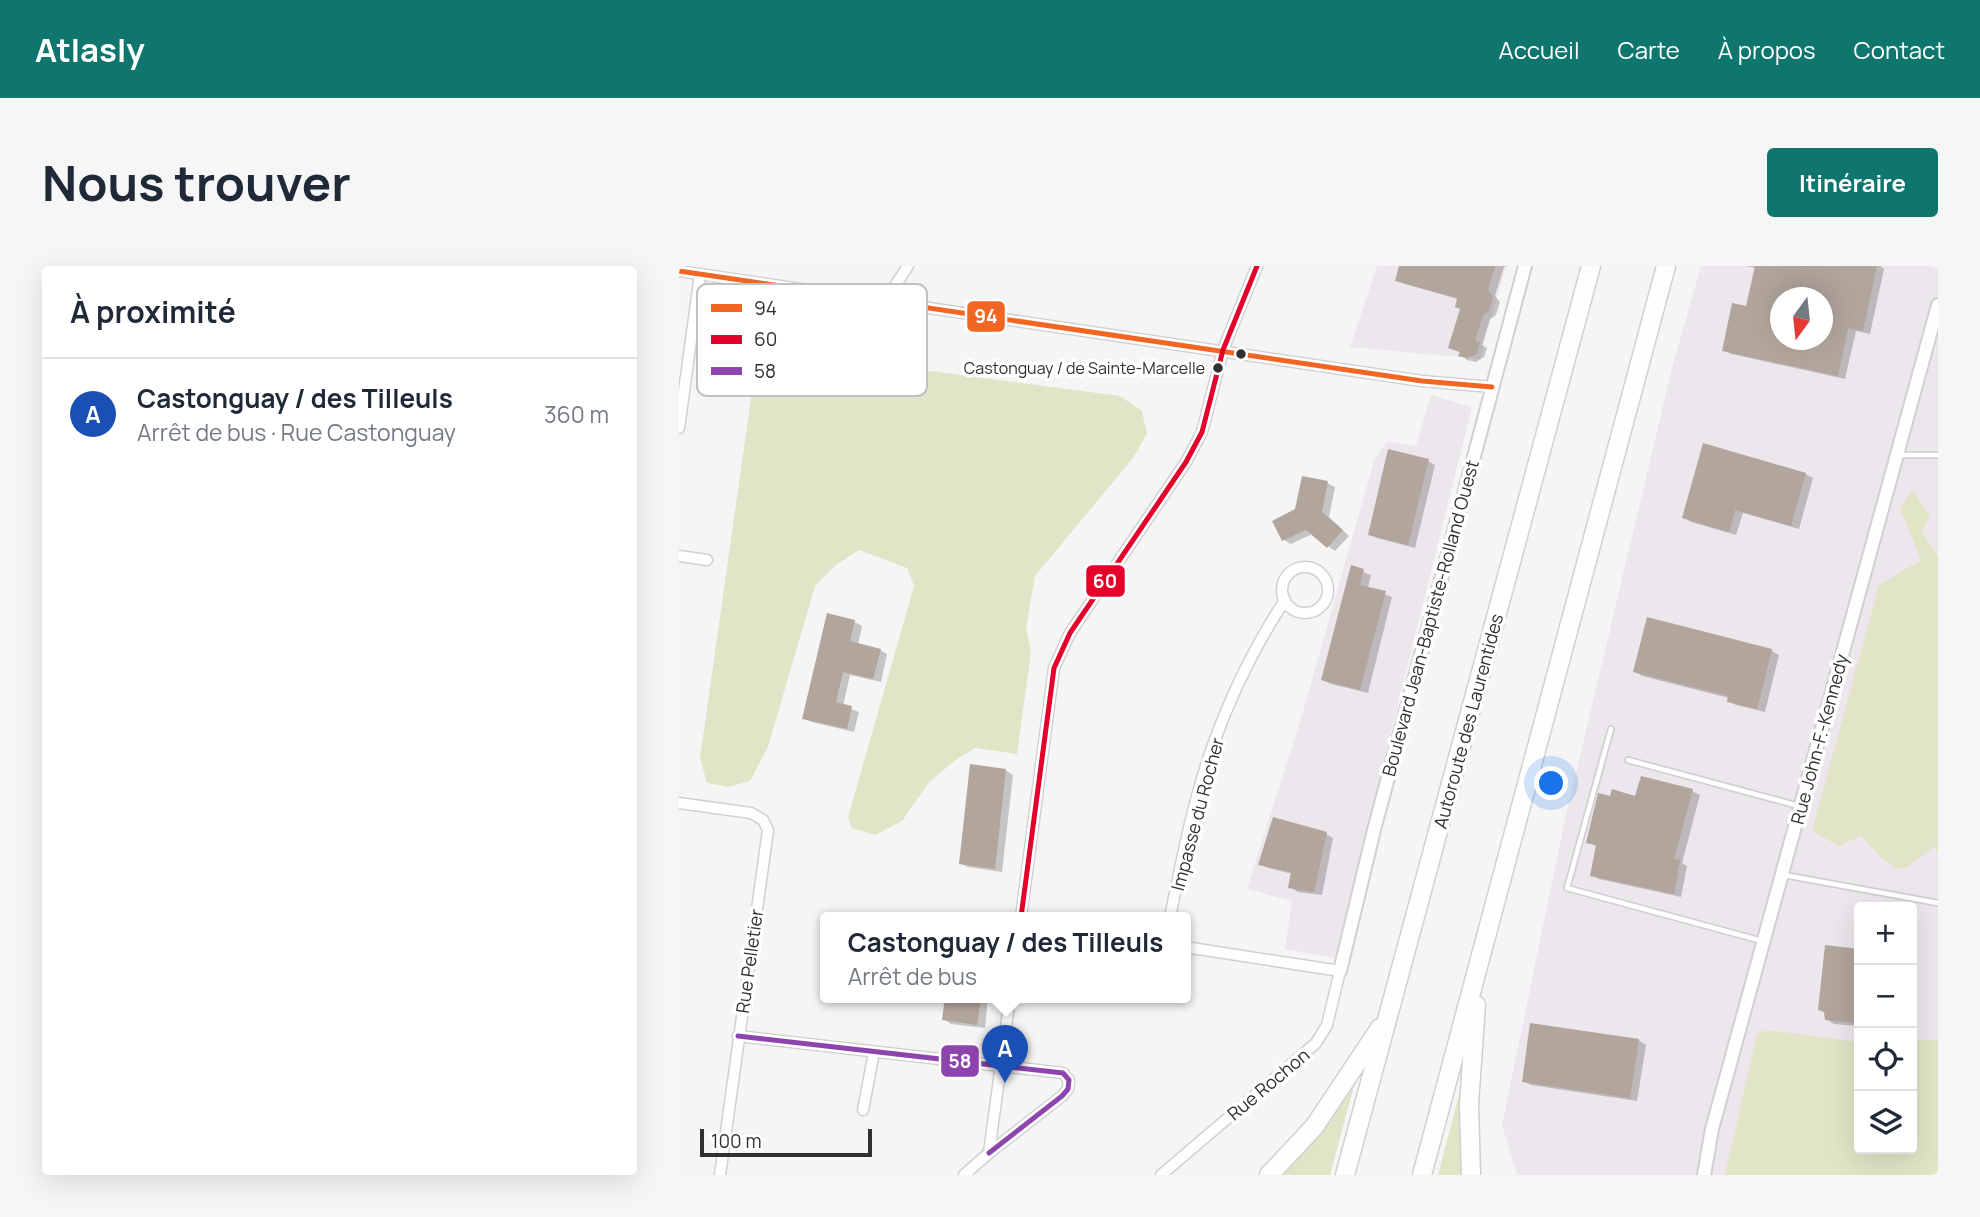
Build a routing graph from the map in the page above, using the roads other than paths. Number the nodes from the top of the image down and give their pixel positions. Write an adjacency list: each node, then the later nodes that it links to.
1 (908, 266): 10 (street)
2 (1257, 266): 14 (street)
3 (1525, 266): 15 (street, Boulevard Jean-Baptiste-Rolland Ouest)
4 (1591, 266): 35 (highway, Autoroute des Laurentides)
5 (1666, 266): 32 (highway)
6 (679, 271): 7 (street)
7 (700, 274): 8 (street); 9 (street)
8 (699, 284)
9 (769, 284)
10 (896, 284)
11 (697, 296): 16 (street)
12 (1938, 304): 17 (street, Rue John-F.-Kennedy)
13 (927, 307): 14 (street)
14 (1223, 350): 15 (street); 28 (street)
15 (1492, 387): 33 (street, Boulevard Jean-Baptiste-Rolland Ouest)
16 (679, 428)
17 (1897, 454): 18 (lane); 25 (street, Rue John-F.-Kennedy)
18 (1938, 455)
19 (679, 556): 20 (street)
20 (707, 560)
21 (1285, 600): 21 (street, Impasse du Rocher); 29 (street, Impasse du Rocher)
22 (1611, 729): 30 (lane)
23 (1629, 760): 25 (lane)
24 (679, 803): 36 (street, Rue Pelletier)
25 (1800, 807): 26 (street, Rue John-F.-Kennedy)
26 (1781, 875): 27 (lane); 30 (street, Rue John-F.-Kennedy)
27 (1938, 903)
28 (1022, 912)
29 (1171, 912)
30 (1763, 941): 48 (street, Rue John-F.-Kennedy)
31 (1191, 948): 33 (street)
32 (1478, 966): 46 (highway); 47 (highway)
33 (1340, 971): 43 (street, Rue Rochon)
34 (1009, 1003): 38 (street)
35 (1389, 1014): 44 (highway); 45 (highway, Autoroute des Laurentides)
36 (738, 1037): 37 (street); 41 (street, Rue Pelletier)
37 (874, 1052): 38 (street); 39 (street)
38 (1000, 1066): 40 (street); 40 (street)
39 (863, 1110)
40 (989, 1153): 42 (street)
41 (720, 1175)
42 (964, 1175)
43 (1161, 1175)
44 (1269, 1175)
45 (1345, 1175)
46 (1422, 1175)
47 (1471, 1175)
48 (1704, 1175)

